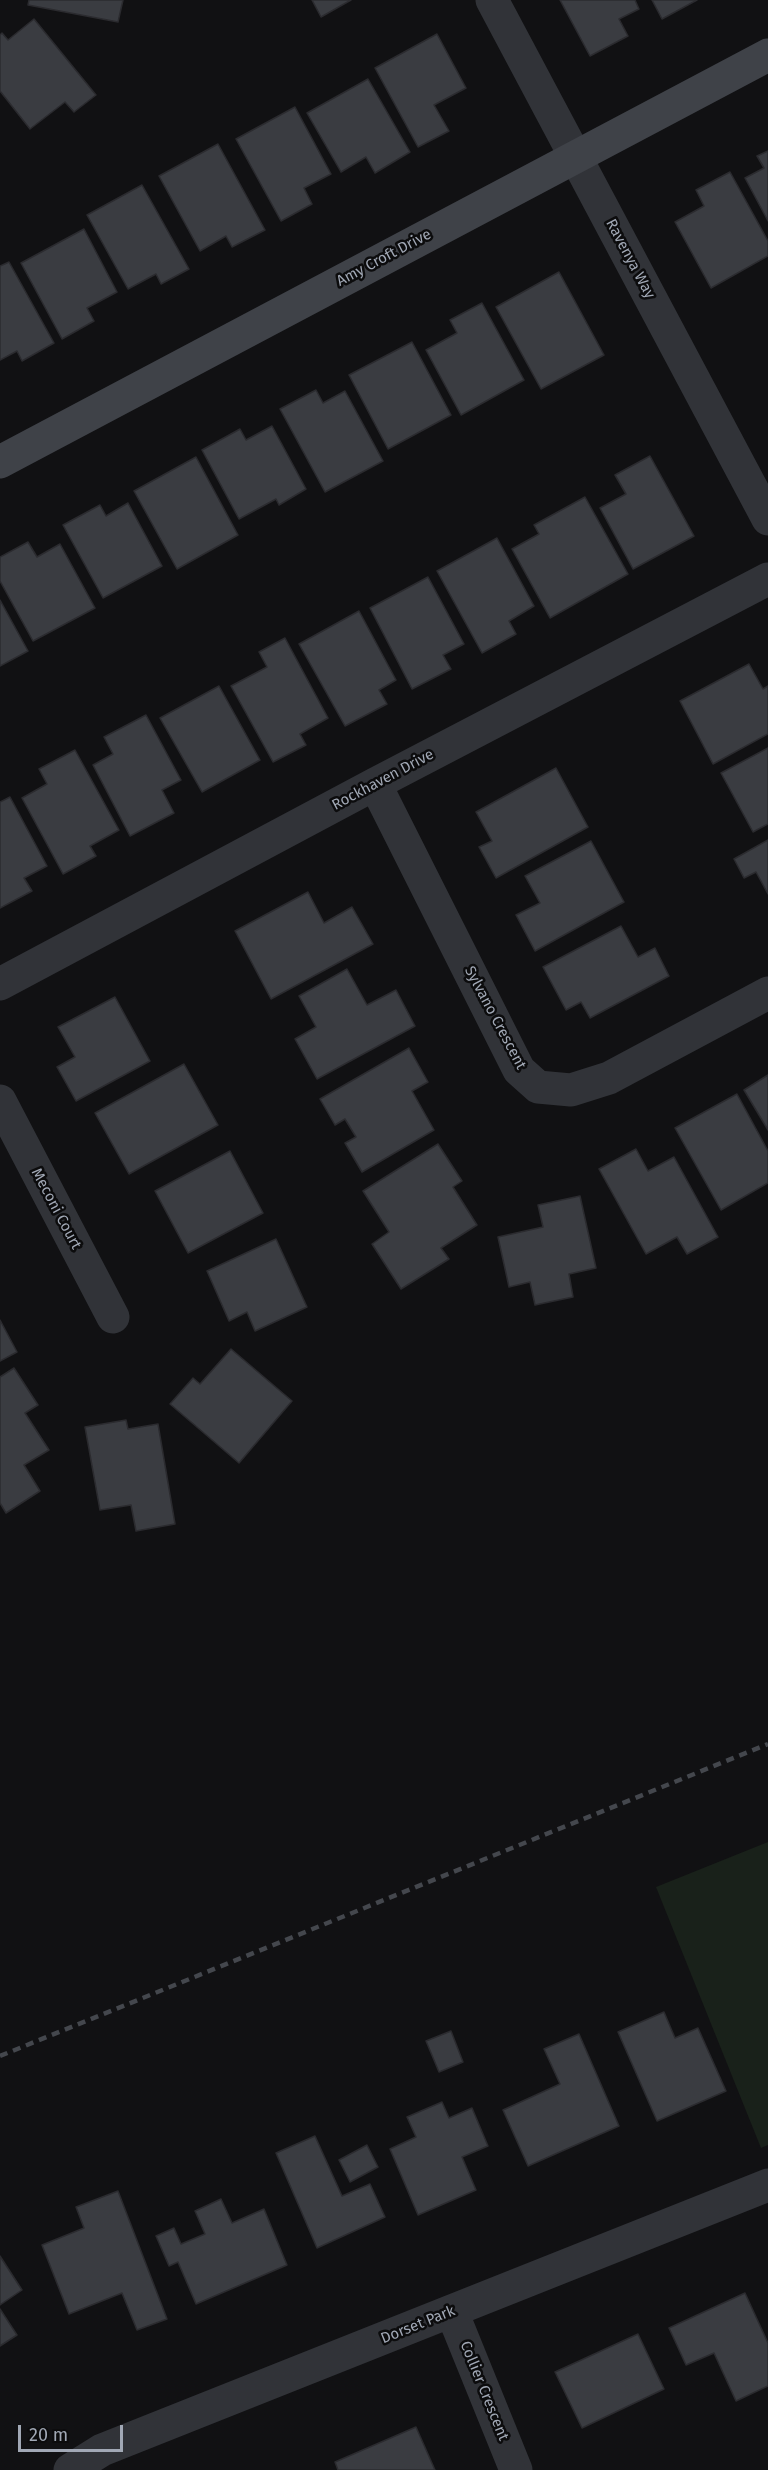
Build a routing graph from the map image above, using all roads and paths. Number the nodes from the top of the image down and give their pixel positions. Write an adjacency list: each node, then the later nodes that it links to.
1 (492, 0): 3 (street, Ravenya Way)
2 (768, 55): 3 (street, Amy Croft Drive)
3 (575, 157): 4 (street, Amy Croft Drive); 5 (street, Ravenya Way)
4 (0, 462)
5 (768, 519)
6 (768, 579): 7 (street, Rockhaven Drive)
7 (375, 784): 8 (street, Rockhaven Drive); 9 (street, Sylvano Crescent)
8 (0, 984)
9 (768, 993)
10 (0, 1101): 11 (street, Meconi Court)
11 (113, 1317)
12 (768, 2185): 13 (street, Dorset Park)
13 (452, 2312): 14 (street, Dorset Park); 15 (street, Collier Crescent)
14 (70, 2470)
15 (516, 2470)

